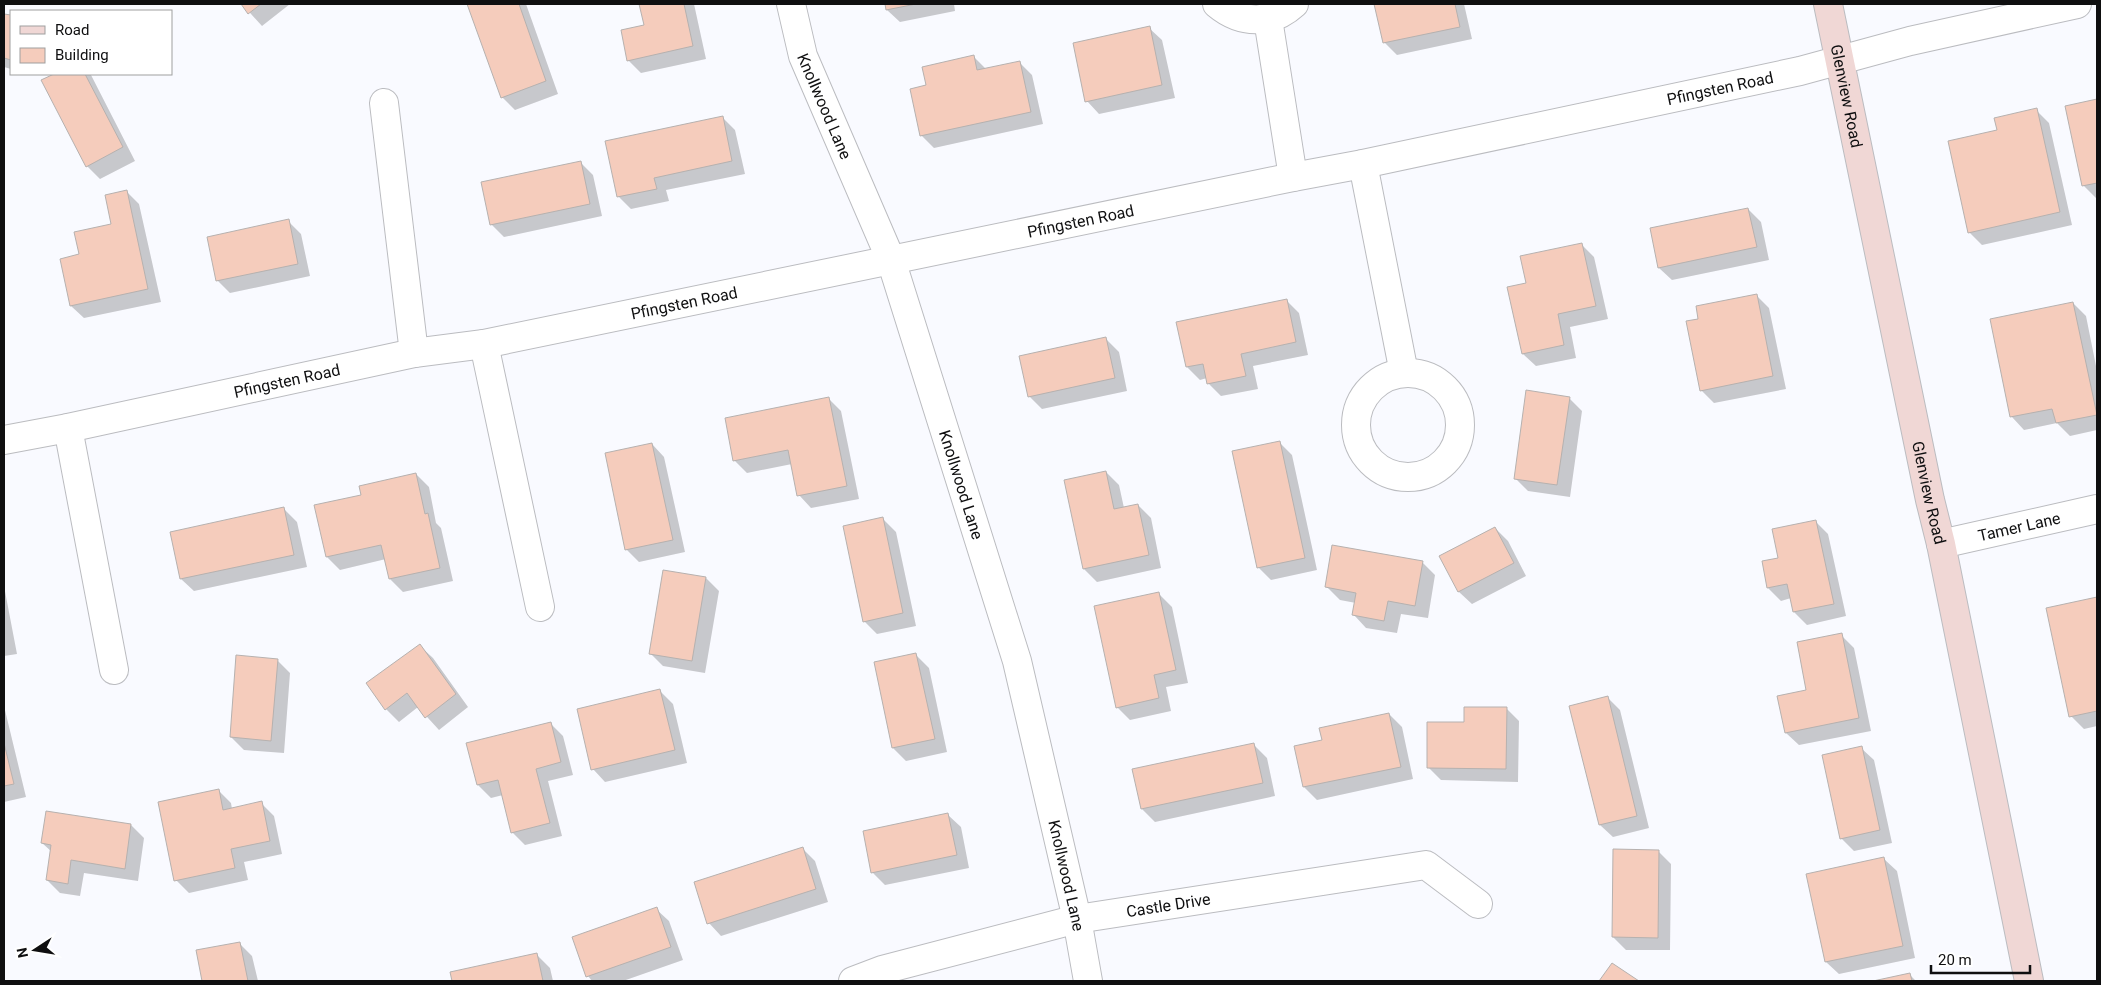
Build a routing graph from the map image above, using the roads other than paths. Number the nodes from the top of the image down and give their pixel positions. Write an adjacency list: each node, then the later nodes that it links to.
1 (791, 4): 11 (street, Knollwood Lane)
2 (1217, 4): 6 (street)
3 (1294, 4): 6 (street)
4 (1828, 4): 7 (main road, Glenview Road)
5 (2077, 4): 7 (street, Pfingsten Road)
6 (1268, 19): 10 (street)
7 (1840, 60): 9 (street, Pfingsten Road); 18 (main road, Glenview Road)
8 (384, 103): 13 (street)
9 (1363, 164): 10 (street, Pfingsten Road); 14 (street)
10 (1294, 177): 11 (street, Pfingsten Road)
11 (892, 260): 12 (street, Pfingsten Road); 22 (street, Knollwood Lane)
12 (484, 344): 13 (street, Pfingsten Road); 19 (street)
13 (414, 354): 15 (street, Pfingsten Road)
14 (1404, 373)
15 (68, 428): 16 (street, Pfingsten Road); 20 (street)
16 (5, 435)
17 (2097, 509): 18 (street, Tamer Lane)
18 (1941, 544): 25 (main road, Glenview Road)
19 (540, 607)
20 (114, 670)
21 (1478, 904): 22 (street, Castle Drive)
22 (1077, 919): 23 (street, Castle Drive); 24 (street, Knollwood Lane)
23 (853, 981)
24 (1088, 981)
25 (2029, 981)

